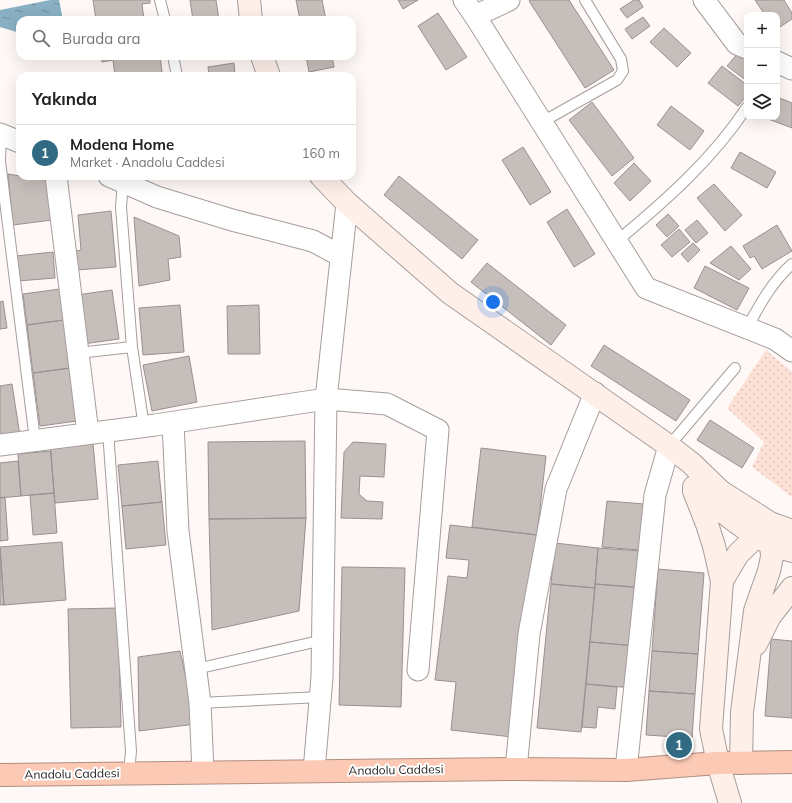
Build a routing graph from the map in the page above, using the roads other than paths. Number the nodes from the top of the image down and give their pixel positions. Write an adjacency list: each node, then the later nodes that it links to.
1 (160, 0): 7 (lane)
2 (249, 0): 8 (street)
3 (509, 0): 6 (street)
4 (585, 0): 17 (lane)
5 (704, 0): 9 (street)
6 (470, 8): 17 (street)
7 (164, 16)
8 (251, 16)
9 (744, 47)
10 (174, 60): 14 (lane)
11 (263, 60): 15 (street)
12 (780, 63): 13 (street)
13 (792, 69)
14 (176, 72)
15 (267, 72)
16 (744, 112): 25 (lane)
17 (542, 122): 25 (street)
18 (7, 137): 19 (lane)
19 (0, 161): 38 (lane)
20 (56, 180): 31 (street)
21 (116, 180): 29 (lane)
22 (118, 180): 26 (street)
23 (325, 180): 24 (street)
24 (347, 203): 26 (street); 33 (street)
25 (617, 242): 28 (street)
26 (341, 256): 34 (street)
27 (792, 264): 28 (lane)
28 (747, 328): 30 (street)
29 (132, 347): 31 (lane); 36 (lane)
30 (792, 351)
31 (78, 353): 37 (street)
32 (735, 368): 40 (lane)
33 (595, 393): 40 (street); 55 (street)
34 (326, 398): 35 (street); 46 (street); 49 (street)
35 (173, 423): 36 (street); 48 (street)
36 (144, 426): 37 (street)
37 (98, 432): 38 (street); 59 (lane)
38 (35, 440): 39 (street)
39 (0, 445)
40 (674, 450): 41 (street); 43 (street); 56 (street)
41 (691, 484): 43 (street); 44 (street)
42 (792, 531): 43 (street)
43 (773, 538): 44 (street); 47 (street)
44 (722, 581): 53 (street)
45 (792, 588): 47 (street)
46 (323, 640): 48 (lane); 50 (street)
47 (748, 660): 54 (street)
48 (196, 670): 51 (street)
49 (418, 670)
50 (320, 697): 51 (lane); 57 (street)
51 (200, 703): 58 (street)
52 (792, 762): 54 (highway, Anadolu Caddesi)
53 (718, 763): 54 (highway, Anadolu Caddesi); 56 (highway, Anadolu Caddesi); 61 (street)
54 (741, 763)
55 (516, 769): 56 (highway, Anadolu Caddesi); 57 (highway, Anadolu Caddesi)
56 (626, 770)
57 (314, 771): 58 (highway, Anadolu Caddesi)
58 (203, 772): 59 (highway, Anadolu Caddesi)
59 (129, 773): 60 (highway, Anadolu Caddesi)
60 (0, 775)
61 (730, 803)

